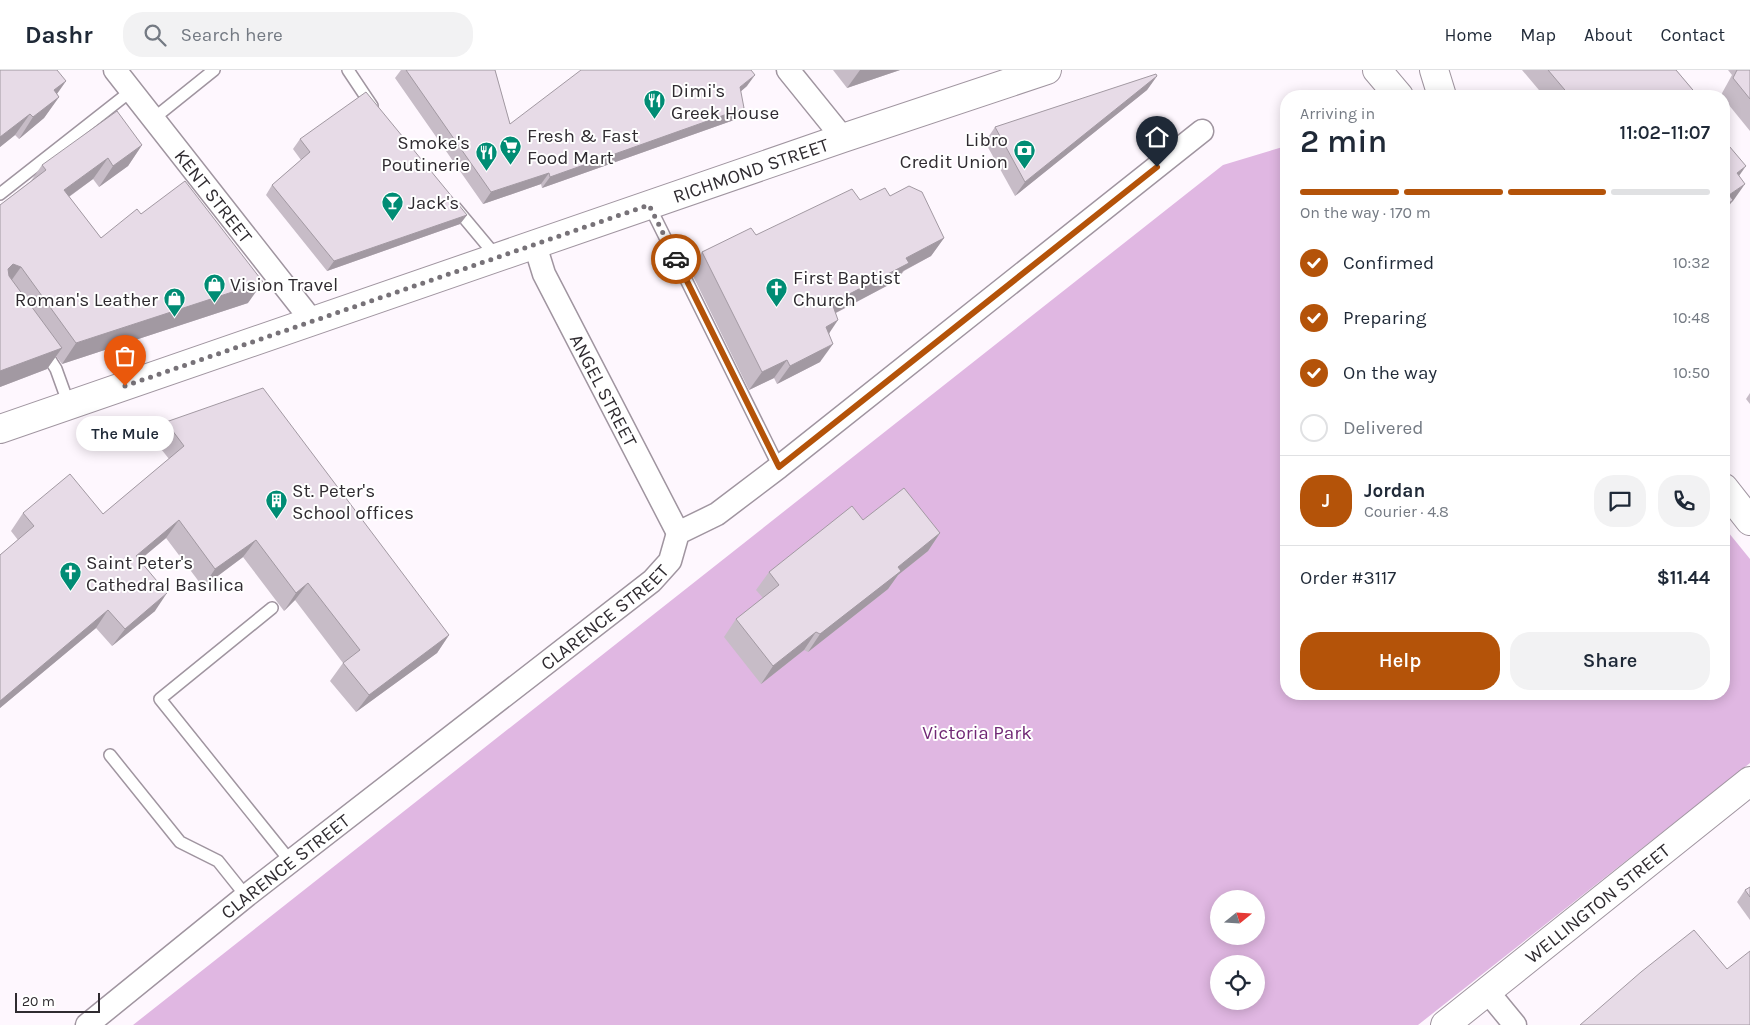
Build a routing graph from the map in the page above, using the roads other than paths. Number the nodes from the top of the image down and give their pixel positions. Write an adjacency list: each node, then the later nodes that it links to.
1 (115, 70): 10 (street, KENT STREET)
2 (214, 70): 12 (lane)
3 (348, 70): 11 (lane)
4 (788, 70): 14 (street)
5 (1047, 70): 14 (main road, RICHMOND STREET)
6 (1376, 70): 8 (main road)
7 (1434, 70): 9 (main road)
8 (1394, 90)
9 (1440, 90)
10 (131, 91): 12 (street, KENT STREET); 15 (lane)
11 (382, 118)
12 (153, 119): 20 (street, KENT STREET)
13 (1202, 131): 24 (street)
14 (843, 138): 17 (main road, RICHMOND STREET)
15 (0, 194)
16 (448, 198): 19 (lane)
17 (649, 205): 18 (main road, RICHMOND STREET); 24 (lane)
18 (535, 245): 19 (main road, RICHMOND STREET); 27 (street, ANGEL STREET)
19 (498, 258): 20 (main road, RICHMOND STREET)
20 (313, 322): 22 (main road, RICHMOND STREET)
21 (35, 338): 22 (lane)
22 (69, 406): 23 (main road, RICHMOND STREET)
23 (0, 429)
24 (779, 467): 27 (street)
25 (1730, 496): 26 (main road)
26 (1750, 522)
27 (678, 533): 31 (street, CLARENCE STREET)
28 (272, 608): 31 (lane)
29 (110, 755): 32 (lane)
30 (1750, 781): 33 (main road, WELLINGTON STREET)
31 (291, 862): 32 (street, CLARENCE STREET)
32 (246, 896): 34 (street, CLARENCE STREET)
33 (1487, 991): 35 (main road, WELLINGTON STREET); 36 (street)
34 (87, 1025)
35 (1445, 1025)
36 (1515, 1025)

